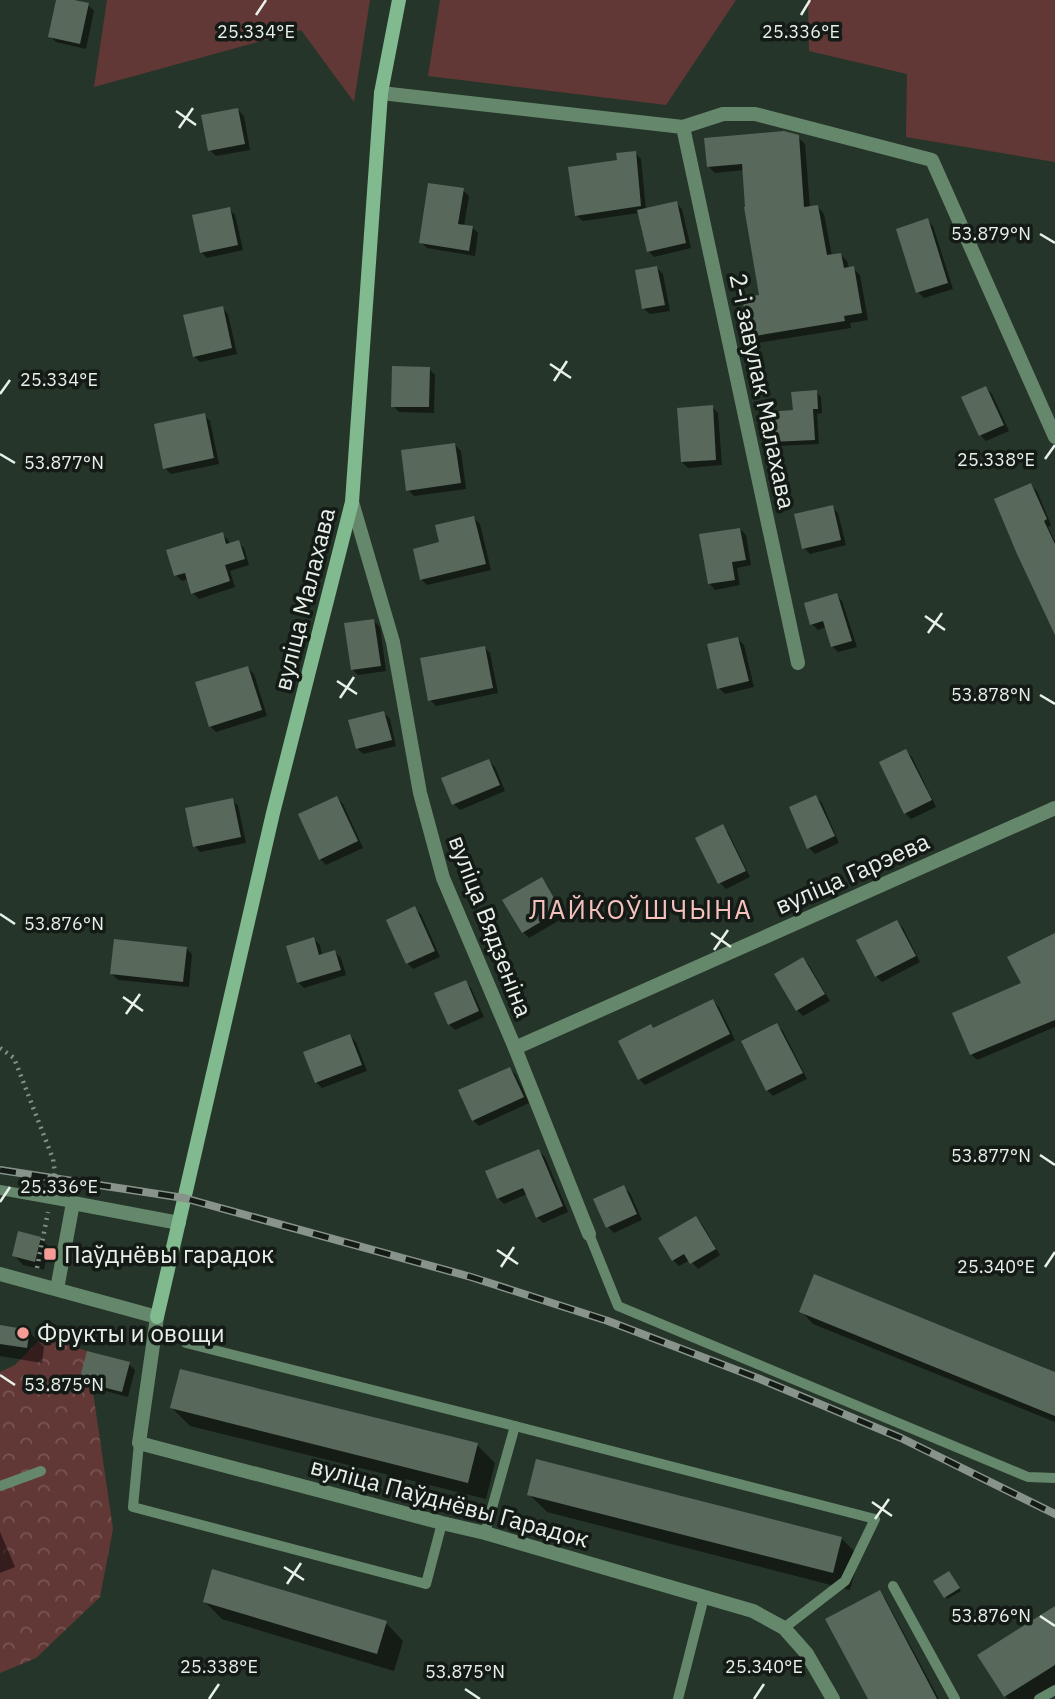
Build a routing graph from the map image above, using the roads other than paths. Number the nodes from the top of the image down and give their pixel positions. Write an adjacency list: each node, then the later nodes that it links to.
1 (400, 0): 2 (street, вуліца Малахава)
2 (381, 93): 3 (street); 5 (street, вуліца Малахава)
3 (683, 127): 4 (street); 6 (street, 2-і завулак Малахава)
4 (1055, 437)
5 (352, 502): 8 (street, вуліца Вядзеніна); 11 (street, вуліца Малахава)
6 (798, 663)
7 (1055, 808): 8 (street, вуліца Гарэева)
8 (515, 1048): 12 (street, вуліца Вядзеніна)
9 (0, 1190): 10 (lane)
10 (73, 1203): 11 (street); 14 (street)
11 (179, 1223): 15 (street)
12 (589, 1234): 20 (lane)
13 (0, 1274): 14 (street)
14 (57, 1289): 15 (street)
15 (157, 1317): 18 (street)
16 (186, 1343): 17 (lane)
17 (515, 1426): 23 (lane); 26 (lane)
18 (139, 1443): 22 (street, вуліца Паўднёвы Гарадок); 22 (lane)
19 (41, 1471): 21 (lane)
20 (1055, 1478)
21 (0, 1486)
22 (442, 1523): 23 (street, вуліца Паўднёвы Гарадок)
23 (485, 1533): 25 (street, вуліца Паўднёвы Гарадок)
24 (893, 1586): 30 (lane)
25 (704, 1597): 26 (street, вуліца Паўднёвы Гарадок); 28 (lane)
26 (784, 1628): 29 (street, вуліца Паўднёвы Гарадок)
27 (1055, 1690): 31 (lane)
28 (678, 1699)
29 (833, 1699)
30 (955, 1699)
31 (1039, 1699)

